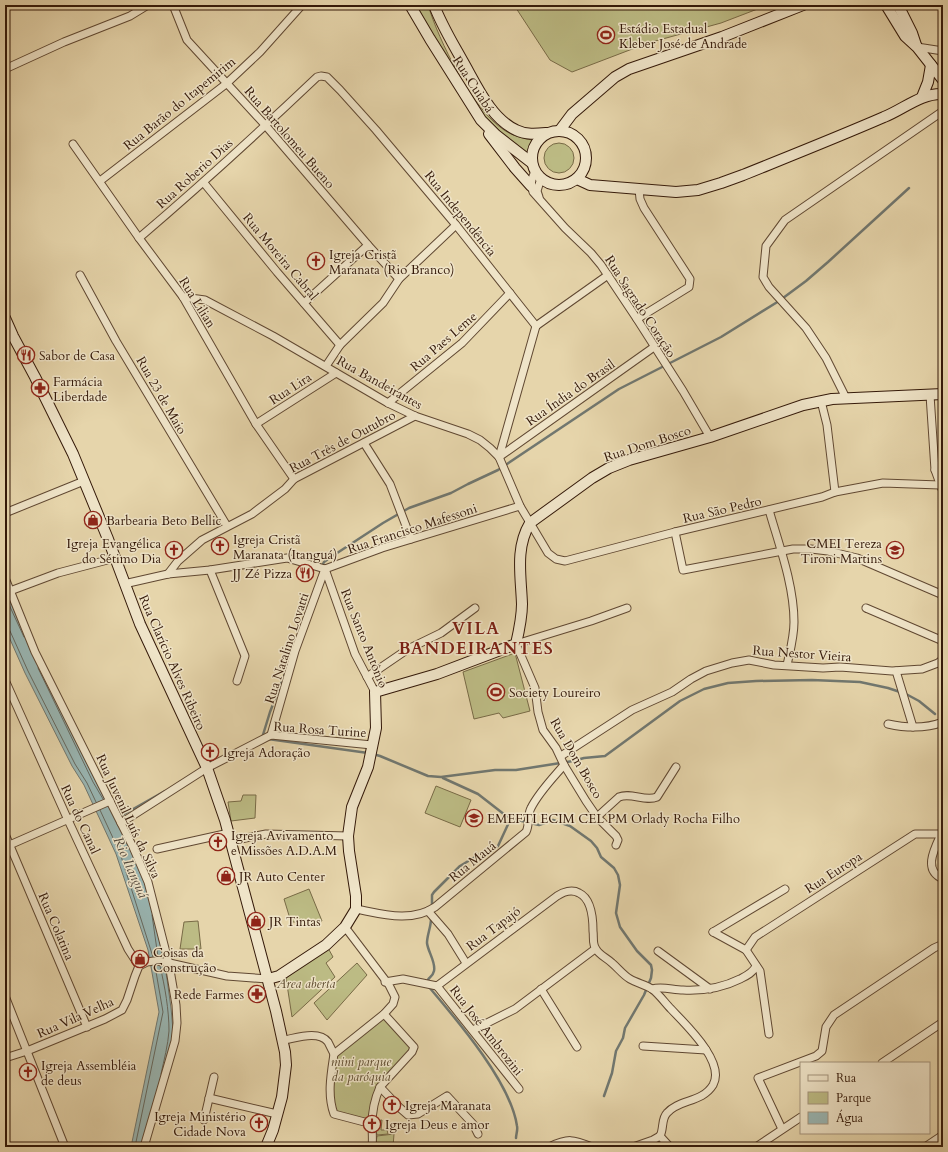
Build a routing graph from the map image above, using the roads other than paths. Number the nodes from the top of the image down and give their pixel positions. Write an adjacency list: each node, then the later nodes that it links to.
1 (148, 5): 12 (street)
2 (172, 5): 14 (street, Rua Bartolomeu Bueno)
3 (302, 5): 14 (street, Rua Barão do Itapemirim)
4 (410, 5): 18 (street, Rua Cuiabá)
5 (434, 5): 21 (street, Rua Cuiabá)
6 (803, 5): 20 (street)
7 (886, 5): 9 (street)
8 (898, 5): 9 (street)
9 (917, 47): 10 (street); 11 (street)
10 (943, 51)
11 (931, 65): 13 (street); 16 (street)
12 (5, 69)
13 (943, 80)
14 (226, 84): 19 (street, Rua Bartolomeu Bueno); 25 (street, Rua Barão do Itapemirim)
15 (943, 94): 16 (street)
16 (922, 97): 28 (street)
17 (943, 111): 48 (street)
18 (481, 120): 23 (street, Rua Cuiabá); 27 (street)
19 (266, 126): 26 (street, Rua Roberio Dias); 30 (street, Rua Independência); 32 (street, Rua Bartolomeu Bueno)
20 (560, 130): 21 (street); 24 (street)
21 (546, 133): 23 (street)
22 (73, 144): 25 (street, Rua Lilian)
23 (536, 171): 24 (street); 27 (street); 29 (street)
24 (577, 179): 28 (street)
25 (100, 181): 31 (street, Rua Lilian)
26 (204, 183): 31 (street, Rua Roberio Dias); 38 (street, Rua Moreira Cabral)
27 (531, 186): 29 (street, Rua Sagrado Coração)
28 (639, 189): 40 (street)
29 (539, 200): 34 (street, Rua Sagrado Coração)
30 (456, 225): 35 (street); 36 (street, Rua Independência)
31 (139, 238): 37 (street, Rua Lilian)
32 (368, 245): 35 (street, Rua Bartolomeu Bueno); 38 (street)
33 (80, 275): 66 (street, Rua 23 de Maio)
34 (608, 275): 40 (street, Rua Sagrado Coração); 41 (street)
35 (399, 278): 42 (street)
36 (510, 293): 41 (street, Rua Independência); 50 (street, Rua Paes Leme)
37 (183, 297): 44 (street, Rua Bandeirantes); 52 (street, Rua Lilian)
38 (304, 303): 42 (street, Rua Moreira Cabral)
39 (5, 318): 59 (street, Rua Clarício Alves Ribeiro)
40 (637, 319): 43 (street, Rua Sagrado Coração)
41 (536, 326): 55 (street)
42 (340, 345): 44 (street)
43 (654, 347): 53 (street, Rua Sagrado Coração); 55 (street, Rua Índia do Brasil)
44 (326, 366): 45 (street, Rua Bandeirantes)
45 (336, 373): 50 (street, Rua Bandeirantes); 52 (street, Rua Lira)
46 (943, 394): 47 (street, Rua Dom Bosco)
47 (930, 395): 48 (street, Rua Dom Bosco); 57 (street)
48 (846, 398): 49 (street, Rua Dom Bosco)
49 (821, 401): 53 (street, Rua Dom Bosco); 61 (street)
50 (388, 403): 51 (street, Rua Bandeirantes)
51 (415, 416): 54 (street, Rua Três de Outubro); 55 (street, Rua Bandeirantes)
52 (256, 424): 58 (street, Rua Lilian)
53 (710, 437): 65 (street, Rua Dom Bosco)
54 (364, 443): 58 (street, Rua Três de Outubro); 68 (street)
55 (499, 457): 62 (street, Rua Bandeirantes)
56 (943, 465): 57 (street)
57 (935, 470): 60 (street)
58 (294, 479): 66 (street, Rua Três de Outubro)
59 (84, 481): 64 (street); 70 (street, Rua Clarício Alves Ribeiro)
60 (942, 489): 61 (street, Rua São Pedro)
61 (835, 492): 63 (street, Rua São Pedro)
62 (520, 506): 65 (street, Rua Bandeirantes); 68 (street, Rua Francisco Mafessoni)
63 (769, 510): 67 (street, Rua São Pedro); 69 (street)
64 (5, 513)
65 (530, 522): 67 (street, Rua São Pedro); 82 (street)
66 (227, 526): 73 (street, Rua Três de Outubro)
67 (675, 532): 69 (street)
68 (411, 539): 71 (street, Rua Francisco Mafessoni)
69 (781, 551): 77 (street); 84 (street)
70 (115, 558): 75 (street, Rua Clarício Alves Ribeiro); 76 (street)
71 (325, 569): 72 (street); 86 (street, Rua Santo Antônio); 93 (street, Rua Natalino Lovatti)
72 (210, 570): 73 (street); 88 (street)
73 (168, 574): 75 (street)
74 (5, 578): 76 (street, Rua Juvenil Luís da Silva)
75 (124, 584): 98 (street, Rua Clarício Alves Ribeiro)
76 (10, 591): 99 (street, Rua Juvenil Luís da Silva)
77 (943, 595)
78 (475, 608): 86 (street)
79 (627, 608): 82 (street)
80 (866, 608): 81 (street)
81 (943, 641)
82 (516, 644): 89 (street); 95 (street, Rua Dom Bosco)
83 (943, 659): 85 (street, Rua Nestor Vieira)
84 (787, 665): 85 (street, Rua Nestor Vieira); 95 (street, Rua Nestor Vieira)
85 (896, 671): 92 (street)
86 (367, 677): 89 (street, Rua Santo Antônio)
87 (5, 680): 101 (street, Rua do Canal)
88 (237, 681)
89 (375, 692): 94 (street, Rua Santo Antônio)
90 (943, 722): 92 (street)
91 (888, 724): 92 (street)
92 (913, 727)
93 (271, 735): 94 (street, Rua Rosa Turine); 98 (street, Rua Rosa Turine)
94 (372, 745): 105 (street, Rua Santo Antônio)
95 (561, 756): 96 (street, Rua Dom Bosco)
96 (564, 765): 100 (street, Rua Dom Bosco); 113 (street, Rua Mauá)
97 (676, 767): 100 (street)
98 (207, 768): 102 (street, Rua Rosa Turine); 106 (street, Rua Clarício Alves Ribeiro)
99 (108, 802): 101 (street); 102 (street, Rua Juvenil Luís da Silva)
100 (598, 817): 107 (street, Rua Dom Bosco)
101 (68, 820): 108 (street); 121 (street, Rua do Canal)
102 (121, 823): 119 (street, Rua Juvenil Luís da Silva)
103 (942, 832): 110 (street); 117 (street, Rua Europa)
104 (5, 834): 108 (street, Rua Colatina)
105 (348, 836): 106 (street); 112 (street, Rua Santo Antônio)
106 (230, 837): 109 (street); 123 (street, Rua Clarício Alves Ribeiro)
107 (616, 845)
108 (7, 846): 132 (street, Rua Colatina)
109 (157, 849)
110 (940, 878)
111 (785, 889): 117 (street)
112 (356, 909): 113 (street, Rua Mauá); 114 (street)
113 (428, 911): 120 (street)
114 (345, 927): 123 (street); 124 (street)
115 (943, 944): 142 (street)
116 (595, 949): 120 (street, Rua Tapajó); 126 (street); 127 (street)
117 (746, 950): 122 (street)
118 (658, 951): 128 (street)
119 (167, 963): 121 (street); 123 (street); 158 (street, Rua Juvenil Luís da Silva)
120 (466, 963): 125 (street, Rua Tapajó)
121 (139, 966): 132 (street, Rua Vila Velha)
122 (756, 966): 128 (street); 134 (street)
123 (268, 980): 135 (street, Rua Clarício Alves Ribeiro)
124 (386, 982): 125 (street); 130 (street)
125 (437, 986): 133 (street, Rua José Ambrozini)
126 (541, 989): 133 (street); 137 (street)
127 (652, 989): 128 (street); 138 (street)
128 (710, 989)
129 (5, 996): 139 (street)
130 (384, 1014): 140 (street); 146 (street)
131 (943, 1022): 144 (street)
132 (87, 1027): 139 (street, Rua Vila Velha)
133 (472, 1030): 147 (street, Rua José Ambrozini)
134 (769, 1034)
135 (284, 1040): 140 (street); 149 (street, Rua Clarício Alves Ribeiro)
136 (643, 1046): 138 (street)
137 (577, 1047)
138 (706, 1050): 156 (street)
139 (27, 1051): 141 (street, Rua Vila Velha); 157 (street)
140 (334, 1054): 152 (street)
141 (5, 1058)
142 (800, 1062)
143 (800, 1062): 153 (street)
144 (883, 1062)
145 (214, 1077): 148 (street)
146 (380, 1087): 152 (street); 154 (street)
147 (518, 1089)
148 (209, 1098): 149 (street); 151 (street)
149 (277, 1114): 159 (street, Rua Clarício Alves Ribeiro)
150 (800, 1118): 153 (street)
151 (204, 1120)
152 (372, 1124): 160 (street)
153 (782, 1129): 165 (street)
154 (478, 1134)
155 (943, 1135): 166 (street)
156 (660, 1136): 163 (street); 164 (street)
157 (65, 1147)
158 (144, 1147)
159 (266, 1147)
160 (372, 1147)
161 (549, 1147): 162 (street)
162 (592, 1147)
163 (633, 1147)
164 (670, 1147)
165 (756, 1147)
166 (925, 1147)

